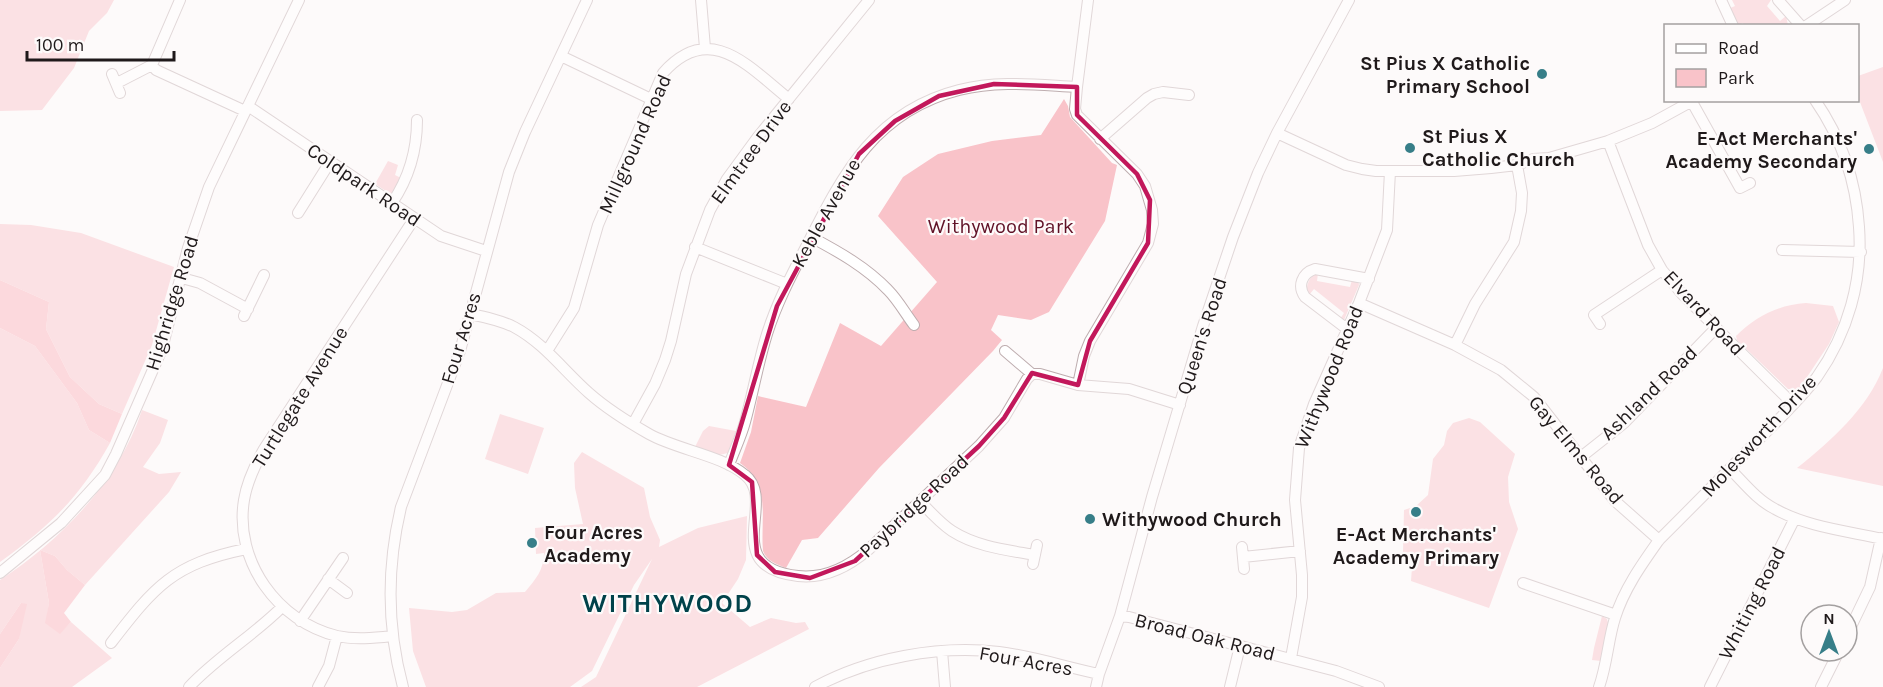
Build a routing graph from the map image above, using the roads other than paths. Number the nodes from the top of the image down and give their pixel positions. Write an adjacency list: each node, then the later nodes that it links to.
1 (180, 0): 16 (street)
2 (299, 0): 25 (street, Highridge Road)
3 (587, 0): 15 (street, Four Acres)
4 (701, 0): 14 (street)
5 (869, 0): 20 (street, Elmtree Drive)
6 (1088, 0): 18 (street)
7 (1349, 0): 27 (street, Queen's Road)
8 (1721, 0): 11 (street)
9 (1778, 0): 12 (street)
10 (1845, 0): 13 (street)
11 (1732, 24)
12 (1799, 24)
13 (1809, 24)
14 (705, 48): 20 (street); 21 (street, Millground Road)
15 (561, 56): 21 (street); 39 (street, Four Acres)
16 (152, 65): 17 (street); 25 (street, Coldpark Road)
17 (116, 83)
18 (1077, 87): 28 (street); 37 (street, Keble Avenue)
19 (1189, 95): 28 (street)
20 (789, 99): 38 (street, Elmtree Drive)
21 (652, 100): 54 (street, Millground Road)
22 (1691, 102): 29 (street)
23 (1694, 102): 33 (street)
24 (1816, 102): 41 (street, Molesworth Drive)
25 (247, 109): 30 (street, Coldpark Road); 44 (street, Highridge Road)
26 (417, 120): 34 (street)
27 (1277, 133): 32 (street); 59 (street, Queen's Road)
28 (1100, 139): 57 (street)
29 (1608, 141): 31 (street); 42 (street, Elvard Road)
30 (330, 162): 34 (street, Coldpark Road); 35 (street)
31 (1517, 165): 32 (street); 53 (street)
32 (1390, 171): 45 (street, Withywood Road)
33 (1741, 188)
34 (392, 204): 36 (street, Coldpark Road)
35 (298, 213)
36 (414, 219): 39 (street, Coldpark Road); 68 (street, Turtlegate Avenue)
37 (811, 237): 46 (street, Keble Avenue); 50 (street)
38 (695, 247): 46 (street); 60 (street, Elmtree Drive)
39 (486, 250): 48 (street, Four Acres)
40 (1782, 250): 41 (street)
41 (1861, 252): 58 (street, Molesworth Drive)
42 (1662, 270): 49 (street); 51 (street, Elvard Road)
43 (264, 275): 44 (street)
44 (182, 278): 73 (street, Highridge Road)
45 (1369, 279): 47 (street, Withywood Road); 52 (street)
46 (787, 284): 62 (street, Keble Avenue)
47 (1359, 303): 52 (street, Withywood Road); 53 (street, Gay Elms Road)
48 (470, 314): 54 (street); 83 (street, Four Acres)
49 (1595, 316)
50 (914, 325)
51 (1716, 328): 58 (street, Elvard Road); 61 (street, Ashland Road)
52 (1347, 329): 69 (street, Withywood Road)
53 (1455, 345): 61 (street, Gay Elms Road)
54 (547, 351): 60 (street)
55 (1005, 351): 56 (street)
56 (1032, 374): 57 (street); 64 (street, Paybridge Road)
57 (1078, 386): 59 (street)
58 (1793, 404): 63 (street, Molesworth Drive)
59 (1180, 405): 80 (street, Queen's Road)
60 (633, 424): 62 (street)
61 (1581, 457): 67 (street, Gay Elms Road)
62 (729, 465): 64 (street, Paybridge Road)
63 (1730, 469): 65 (street); 67 (street, Molesworth Drive)
64 (920, 501): 70 (street)
65 (1795, 518): 66 (street); 99 (street, Whiting Road)
66 (1882, 539): 78 (street)
67 (1659, 540): 79 (street, Molesworth Drive)
68 (246, 549): 77 (street, Turtlegate Avenue); 84 (street)
69 (1300, 551): 72 (street); 87 (street, Withywood Road)
70 (1035, 555)
71 (343, 558): 74 (street)
72 (1244, 569)
73 (0, 573)
74 (328, 579): 76 (street); 81 (street)
75 (1523, 583): 79 (street)
76 (347, 593)
77 (282, 607): 81 (street, Turtlegate Avenue); 90 (street)
78 (1859, 610)
79 (1616, 615): 98 (street, Molesworth Drive)
80 (1120, 616): 85 (street, Broad Oak Road); 89 (street, Queen's Road)
81 (300, 621): 82 (street, Turtlegate Avenue)
82 (337, 636): 83 (street, Turtlegate Avenue); 91 (street)
83 (392, 636): 92 (street, Four Acres)
84 (111, 643)
85 (1240, 646): 87 (street, Broad Oak Road); 96 (street)
86 (942, 651): 89 (street, Four Acres); 93 (street, Four Acres); 94 (street)
87 (1291, 658): 97 (street, Broad Oak Road)
88 (1833, 663): 100 (street)
89 (1099, 674): 95 (street, Queen's Road)
90 (189, 687)
91 (318, 687)
92 (403, 687)
93 (815, 687)
94 (945, 687)
95 (1096, 687)
96 (1230, 687)
97 (1379, 687)
98 (1599, 687)
99 (1710, 687)
100 (1821, 687)

